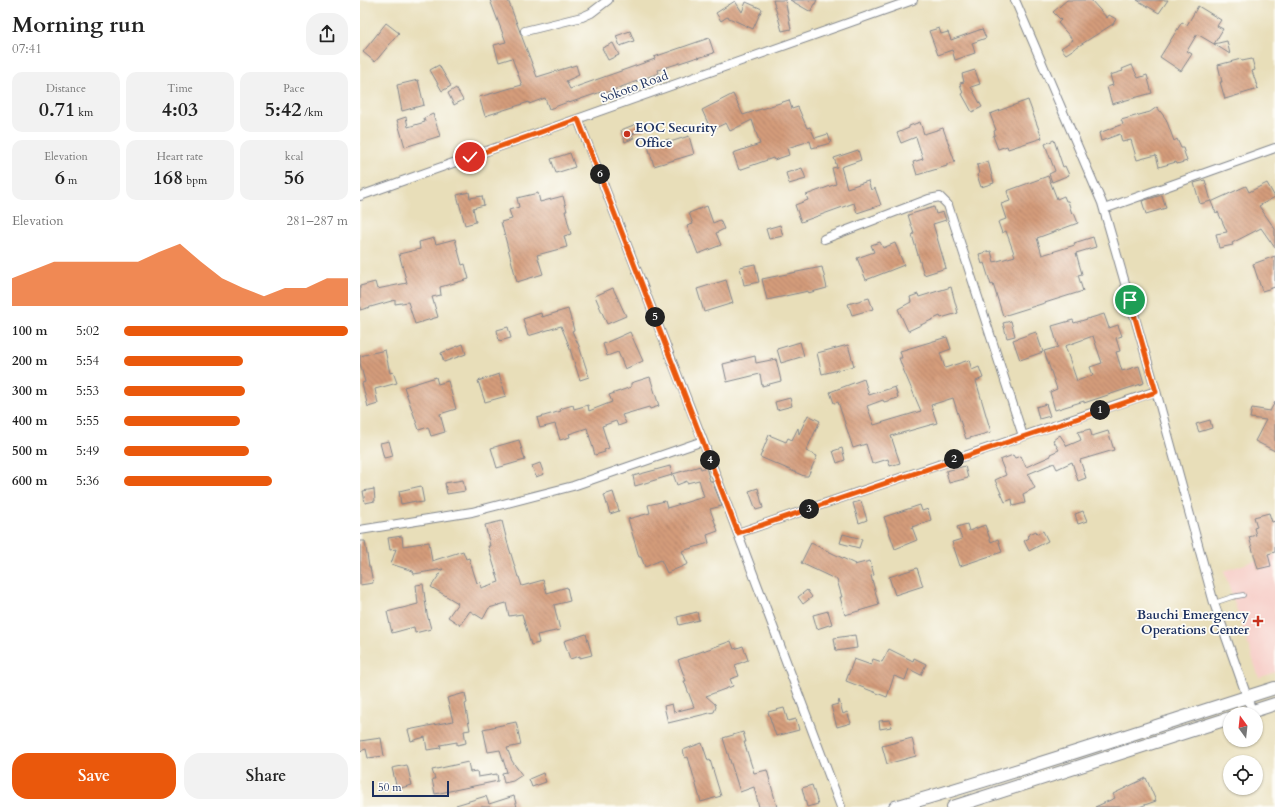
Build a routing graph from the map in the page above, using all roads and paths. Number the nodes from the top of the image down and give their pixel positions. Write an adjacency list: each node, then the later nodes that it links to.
1 (608, 0): 4 (street)
2 (913, 0): 5 (street, Sokoto Road)
3 (1015, 0): 8 (street)
4 (525, 30)
5 (578, 119): 7 (street, Sokoto Road); 12 (street)
6 (1275, 148): 8 (street)
7 (361, 194)
8 (1104, 209): 10 (street)
9 (824, 239): 11 (street)
10 (1156, 392): 11 (street); 16 (street)
11 (1023, 436): 14 (street)
12 (703, 441): 13 (street); 14 (street)
13 (360, 530)
14 (738, 533): 23 (street)
15 (1243, 595): 16 (lane)
16 (1214, 604): 18 (street)
17 (1275, 688): 18 (street)
18 (1247, 697): 20 (street); 24 (street)
19 (1275, 704): 21 (street)
20 (1248, 707)
21 (1263, 708)
22 (1223, 720): 25 (street)
23 (841, 807)
24 (895, 807)
25 (953, 807)

